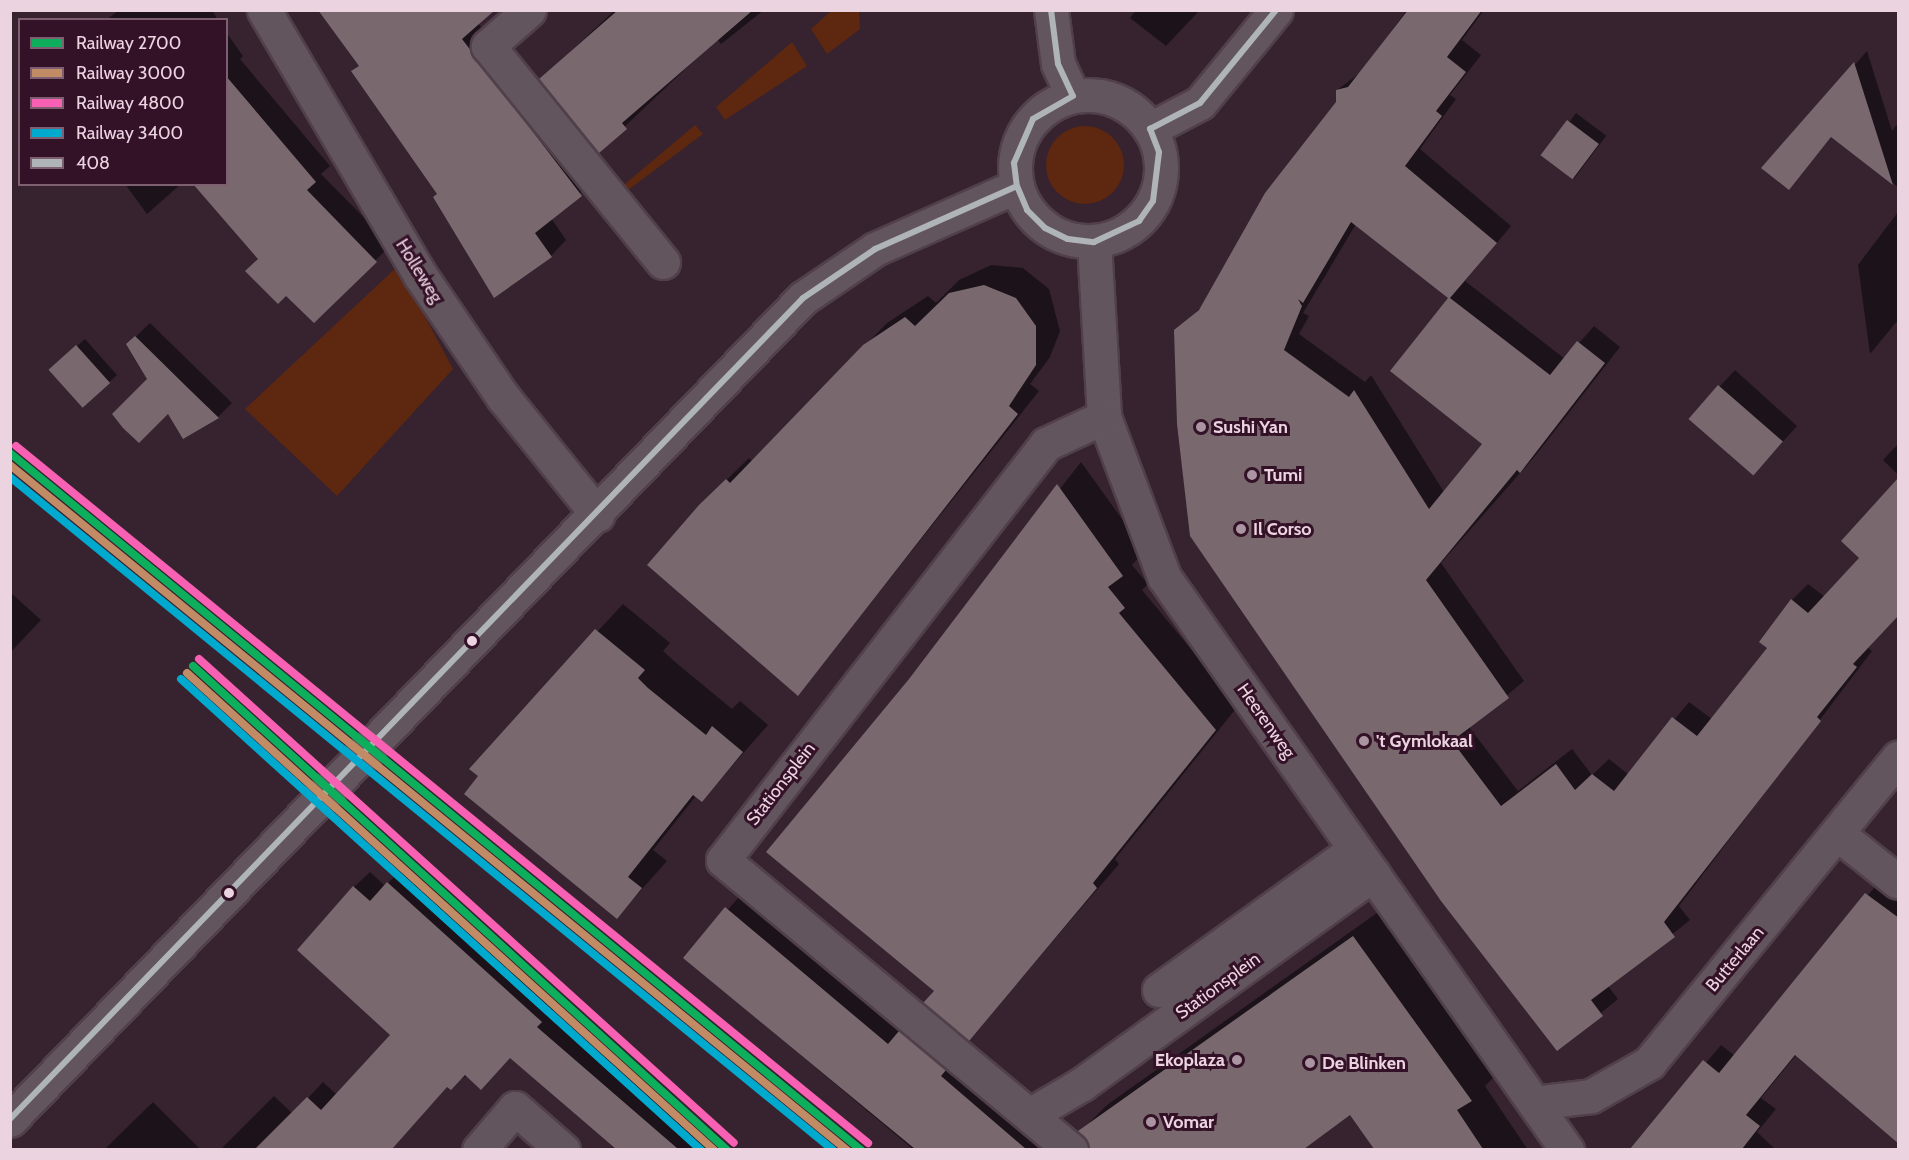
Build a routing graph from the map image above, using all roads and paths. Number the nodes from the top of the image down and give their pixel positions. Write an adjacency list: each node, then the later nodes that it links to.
1 (264, 10): 11 (street, Holleweg)
2 (529, 10): 9 (street)
3 (1051, 10): 5 (street)
4 (1276, 10): 6 (street)
5 (1073, 96): 6 (street); 7 (street)
6 (1150, 129): 8 (street)
7 (1017, 186): 8 (street); 11 (street)
8 (1094, 242): 10 (street, Heerenweg)
9 (663, 262)
10 (1104, 417): 14 (street, Heerenweg); 18 (street, Stationsplein)
11 (598, 515): 19 (street)
12 (1899, 758): 13 (street, Butterlaan)
13 (1839, 835): 15 (street); 17 (street, Butterlaan)
14 (1364, 862): 16 (street); 17 (street, Heerenweg); 18 (street, Stationsplein)
15 (1899, 882)
16 (1159, 990)
17 (1534, 1104): 23 (street, Heerenweg)
18 (1031, 1114): 22 (street, Stationsplein)
19 (10, 1120)
20 (478, 1149): 21 (street)
21 (563, 1149)
22 (1071, 1149)
23 (1567, 1149)

